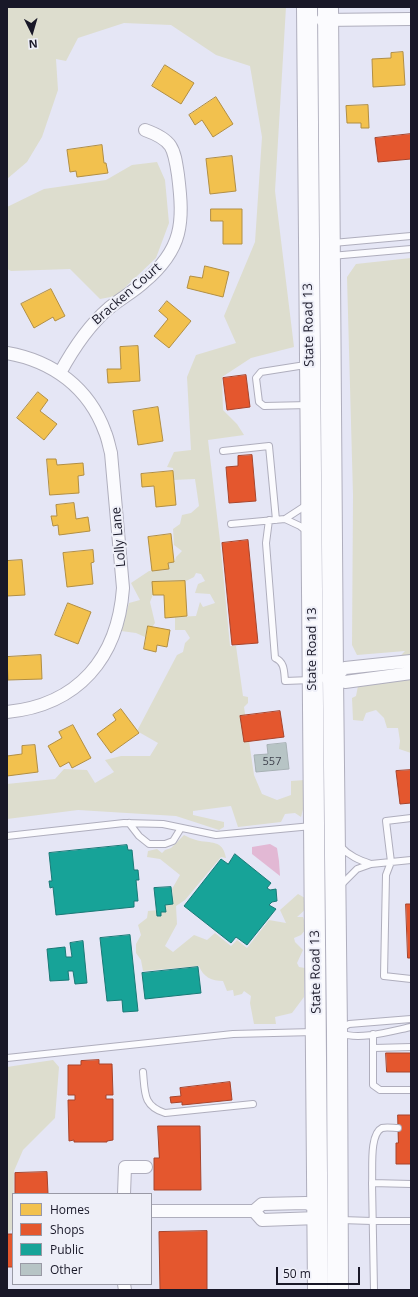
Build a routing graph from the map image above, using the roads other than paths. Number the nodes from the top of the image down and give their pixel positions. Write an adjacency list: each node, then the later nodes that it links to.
1 (307, 13): 2 (street); 8 (main road, State Road 13)
2 (328, 13): 3 (street); 7 (main road, State Road 13)
3 (411, 19)
4 (145, 130): 11 (street, Bracken Court)
5 (411, 236): 7 (lane)
6 (411, 249): 7 (lane)
7 (330, 250): 12 (main road, State Road 13)
8 (310, 332): 10 (main road, State Road 13); 12 (main road)
9 (7, 353): 11 (street, Lolly Lane)
10 (310, 365): 13 (main road, State Road 13); 13 (lane)
11 (60, 373): 26 (street, Lolly Lane)
12 (332, 400): 15 (main road, State Road 13)
13 (310, 407): 15 (main road); 16 (main road, State Road 13)
14 (223, 451): 19 (lane)
15 (332, 491): 24 (main road, State Road 13)
16 (311, 502): 17 (lane); 21 (main road, State Road 13)
17 (285, 519): 19 (lane); 21 (lane)
18 (269, 520): 19 (lane); 20 (lane); 25 (lane)
19 (276, 520)
20 (231, 524)
21 (311, 534): 25 (main road, State Road 13)
22 (411, 661): 24 (street)
23 (411, 673): 24 (street)
24 (333, 677): 25 (street); 32 (main road, State Road 13)
25 (312, 680): 29 (main road, State Road 13)
26 (7, 712)
27 (411, 818): 34 (lane)
28 (129, 823): 30 (lane); 30 (lane); 31 (lane)
29 (314, 825): 30 (lane); 40 (main road, State Road 13)
30 (181, 828)
31 (7, 836)
32 (335, 841): 35 (lane); 36 (main road, State Road 13)
33 (411, 860): 34 (lane)
34 (391, 862): 35 (lane); 37 (lane)
35 (371, 864): 36 (lane)
36 (336, 891): 40 (main road, State Road 13)
37 (411, 979)
38 (411, 1019): 40 (lane)
39 (411, 1027): 41 (lane)
40 (327, 1032): 41 (lane); 44 (lane); 54 (main road, State Road 13); 55 (main road, State Road 13)
41 (373, 1034): 43 (lane)
42 (411, 1047): 43 (lane)
43 (374, 1048): 46 (lane)
44 (7, 1058)
45 (142, 1072): 47 (lane)
46 (411, 1090)
47 (253, 1104)
48 (398, 1128): 50 (lane)
49 (146, 1167): 52 (street)
50 (372, 1183): 51 (lane); 56 (lane)
51 (411, 1184)
52 (124, 1193)
53 (152, 1211): 54 (street)
54 (318, 1213): 55 (main road); 58 (main road, State Road 13)
55 (338, 1220): 56 (lane); 59 (main road, State Road 13)
56 (372, 1221): 57 (lane); 60 (lane)
57 (411, 1221)
58 (318, 1290)
59 (338, 1290)
60 (374, 1290)

